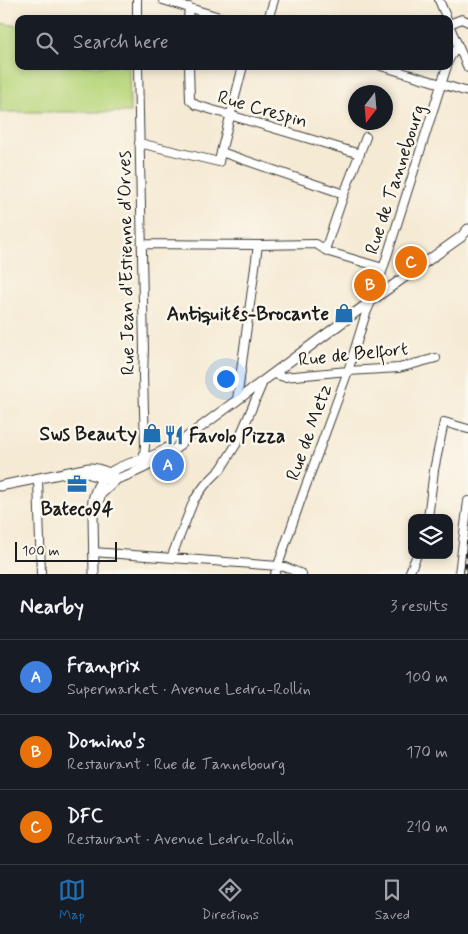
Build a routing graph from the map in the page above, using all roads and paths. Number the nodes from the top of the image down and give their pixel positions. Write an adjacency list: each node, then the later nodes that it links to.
1 (137, 0): 6 (street)
2 (163, 0): 5 (street)
3 (274, 0): 9 (street)
4 (439, 0): 10 (street)
5 (189, 7): 7 (street); 8 (street)
6 (137, 15)
7 (188, 15)
8 (214, 15)
9 (269, 15)
10 (445, 15)
11 (468, 22): 12 (street)
12 (453, 23)
13 (453, 34): 14 (street)
14 (459, 48): 15 (street); 16 (street)
15 (453, 52)
16 (468, 68)
17 (138, 70): 26 (street, Rue Jean d'Estienne d'Orves)
18 (190, 70): 24 (street, Rue Crespin)
19 (242, 70): 24 (street)
20 (394, 70): 22 (street)
21 (446, 70): 22 (street, Rue de Tannebourg)
22 (441, 84): 23 (street); 35 (street, Rue de Tannebourg)
23 (468, 92)
24 (230, 115): 27 (street); 28 (street, Rue Crespin)
25 (366, 137): 28 (street)
26 (139, 143): 27 (street); 32 (street, Rue Jean d'Estienne d'Orves)
27 (221, 152): 29 (street)
28 (360, 154): 29 (street)
29 (344, 194): 34 (street)
30 (468, 229): 31 (street)
31 (465, 237): 36 (street)
32 (142, 244): 33 (street); 44 (street, Rue Jean d'Estienne d'Orves)
33 (258, 245): 34 (street); 41 (street)
34 (326, 250): 35 (street)
35 (382, 268): 36 (street, Rue de Tannebourg)
36 (371, 301): 38 (street, Rue de Metz); 39 (street)
37 (436, 358): 38 (street, Rue de Belfort)
38 (348, 371): 39 (street, Rue de Belfort); 55 (street, Rue de Metz)
39 (274, 374): 40 (street)
40 (263, 382): 41 (street); 53 (street)
41 (237, 400): 43 (street)
42 (468, 429): 50 (street)
43 (181, 442): 44 (street); 45 (street)
44 (144, 458): 45 (street)
45 (125, 470): 46 (street); 46 (street)
46 (108, 476): 47 (street); 51 (street); 51 (street)
47 (38, 478): 48 (street); 56 (street)
48 (0, 486)
49 (468, 501): 61 (street)
50 (428, 514)
51 (93, 515): 52 (street)
52 (94, 552): 53 (street); 57 (street)
53 (171, 558): 55 (street)
54 (415, 559): 60 (street)
55 (278, 566): 58 (street, Rue de Metz); 59 (street)
56 (41, 574)
57 (94, 574)
58 (275, 574)
59 (302, 574)
60 (409, 574)
61 (459, 574)

